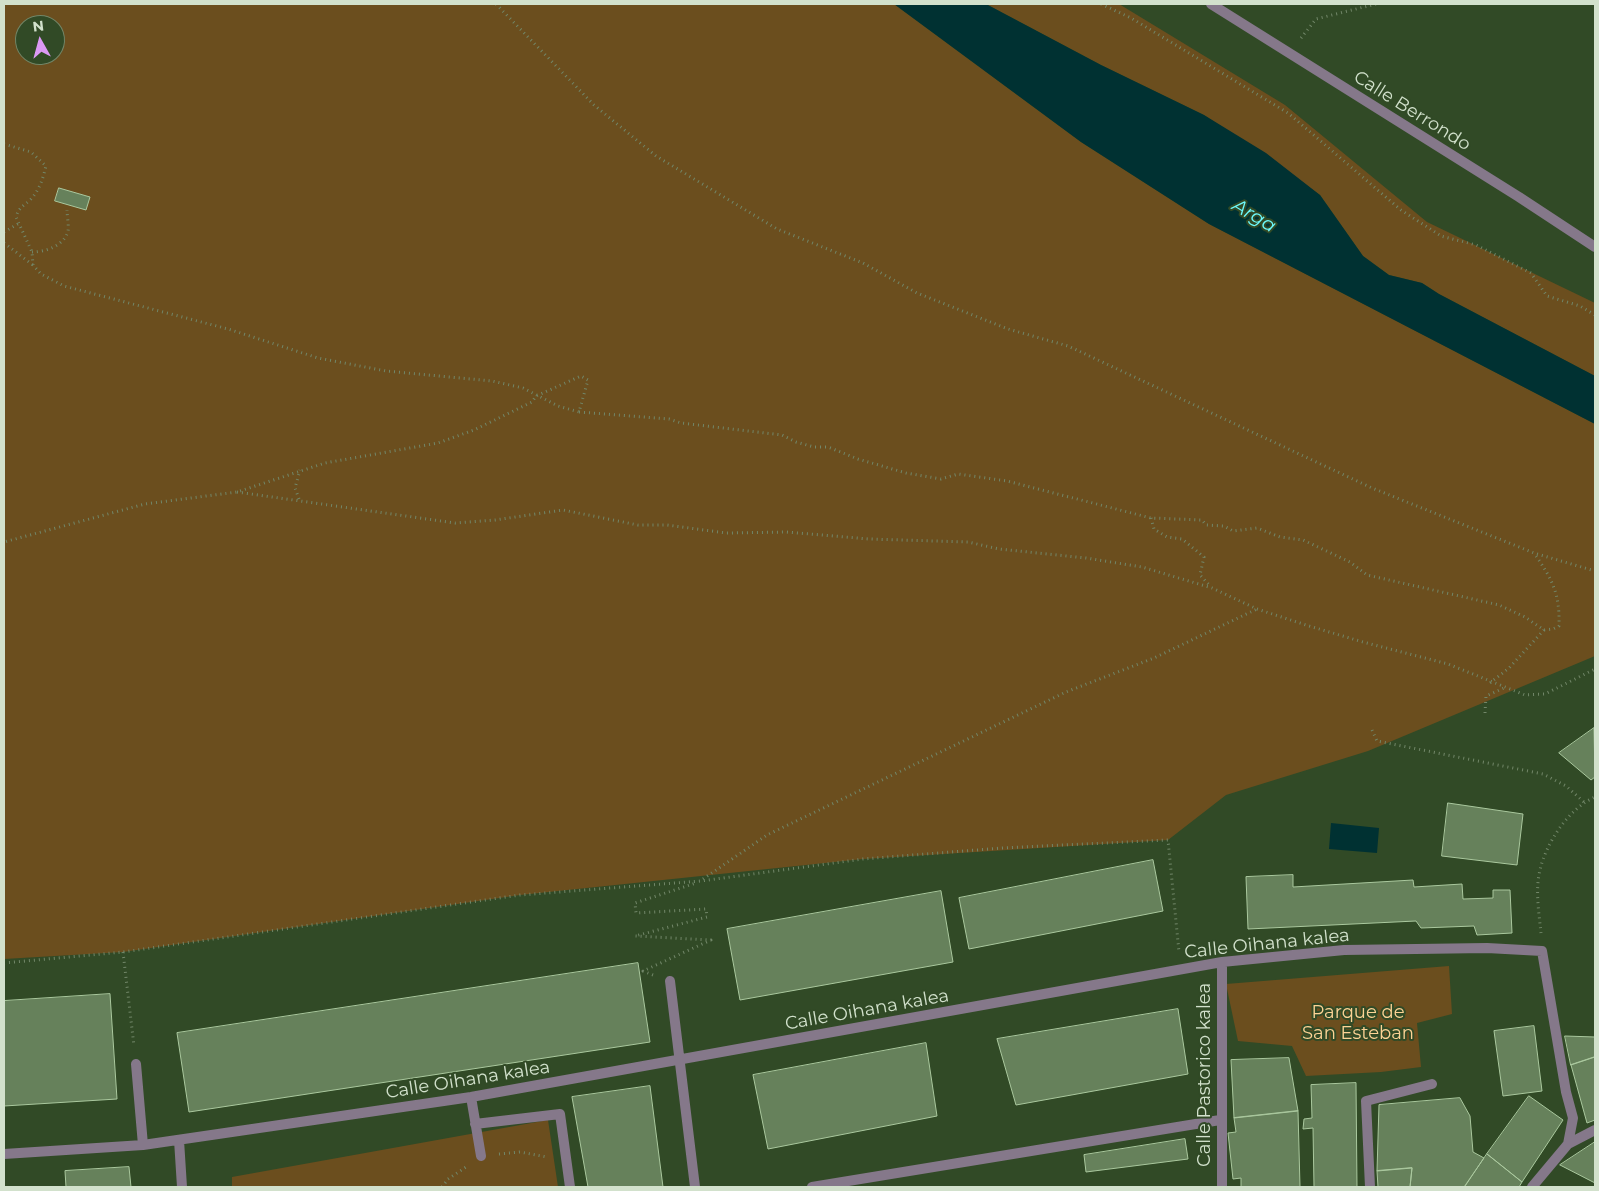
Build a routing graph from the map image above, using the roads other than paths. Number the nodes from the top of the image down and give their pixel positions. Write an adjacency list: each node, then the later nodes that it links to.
1 (1211, 4): 2 (street, Calle Berrondo)
2 (1595, 247)
3 (1222, 962): 5 (street, Calle Oihana kalea); 9 (street, Calle Pastorico kalea); 13 (street, Calle Oihana kalea)
4 (670, 981): 5 (street)
5 (678, 1060): 8 (street, Calle Oihana kalea); 19 (street)
6 (136, 1064): 14 (street)
7 (1432, 1084): 22 (street)
8 (471, 1097): 10 (street); 12 (street, Calle Oihana kalea)
9 (1220, 1120): 20 (street); 21 (street, Calle Pastorico kalea)
10 (475, 1124): 16 (street); 18 (street)
11 (1595, 1130): 13 (street)
12 (179, 1140): 14 (street, Calle Oihana kalea); 17 (street)
13 (1568, 1144): 23 (street)
14 (143, 1145): 15 (street, Calle Oihana kalea)
15 (4, 1154)
16 (480, 1156)
17 (182, 1187)
18 (570, 1187)
19 (695, 1187)
20 (812, 1187)
21 (1222, 1187)
22 (1370, 1187)
23 (1532, 1187)

